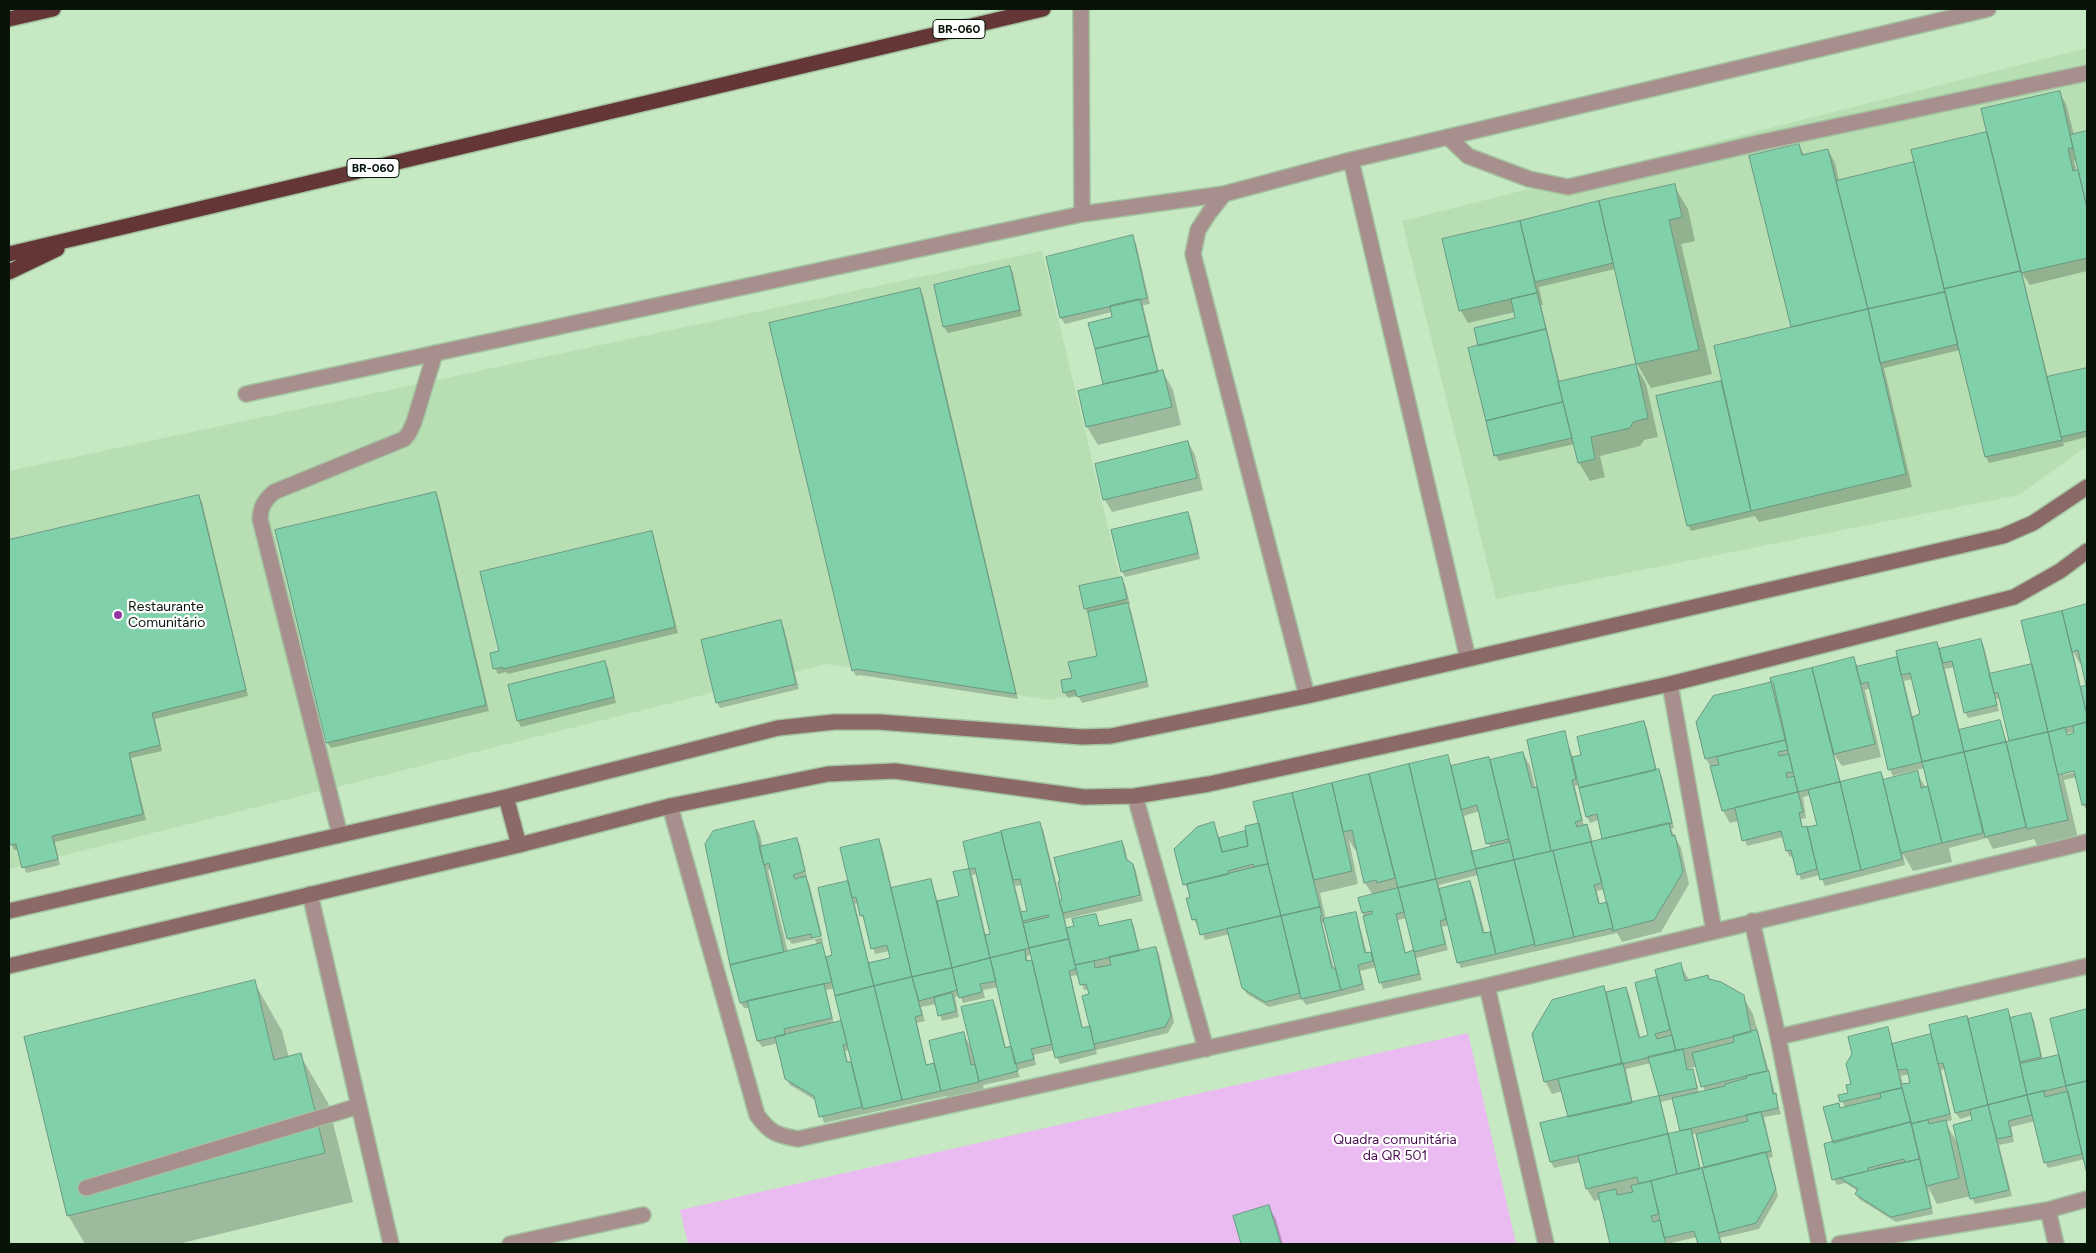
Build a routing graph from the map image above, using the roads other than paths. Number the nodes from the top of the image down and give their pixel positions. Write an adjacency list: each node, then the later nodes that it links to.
1 (53, 9): 6 (highway)
2 (1043, 9): 12 (highway, BR-060)
3 (1081, 9): 11 (street)
4 (1988, 9): 5 (street)
5 (1949, 13): 8 (street)
6 (9, 19)
7 (2087, 73): 8 (street)
8 (1448, 137): 9 (street)
9 (1351, 160): 10 (street); 19 (street)
10 (1224, 194): 11 (street); 21 (street)
11 (1082, 214): 15 (street)
12 (81, 238): 13 (highway, BR-060); 14 (highway)
13 (9, 254)
14 (9, 272)
15 (435, 353): 16 (street); 25 (street)
16 (246, 394)
17 (2087, 487): 19 (street)
18 (2087, 551): 20 (street)
19 (1468, 659): 21 (street)
20 (1670, 684): 22 (street); 31 (street)
21 (1307, 696): 23 (street)
22 (1135, 796): 24 (street); 36 (street)
23 (506, 797): 25 (street); 27 (street)
24 (670, 806): 27 (street); 36 (street)
25 (340, 835): 29 (street)
26 (2087, 842): 30 (street)
27 (520, 845): 28 (street)
28 (310, 894): 32 (street); 37 (street)
29 (9, 911)
30 (1752, 922): 31 (street); 35 (street)
31 (1714, 931): 34 (street)
32 (9, 966)
33 (2087, 966): 35 (street)
34 (1486, 986): 36 (street); 44 (street)
35 (1778, 1037): 45 (street)
36 (1206, 1049)
37 (360, 1106): 38 (street); 42 (street)
38 (86, 1188)
39 (2087, 1200): 40 (street)
40 (2048, 1210): 46 (street); 47 (street)
41 (643, 1215): 43 (street)
42 (391, 1244)
43 (510, 1244)
44 (1546, 1244)
45 (1819, 1244)
46 (1839, 1244)
47 (2056, 1244)

